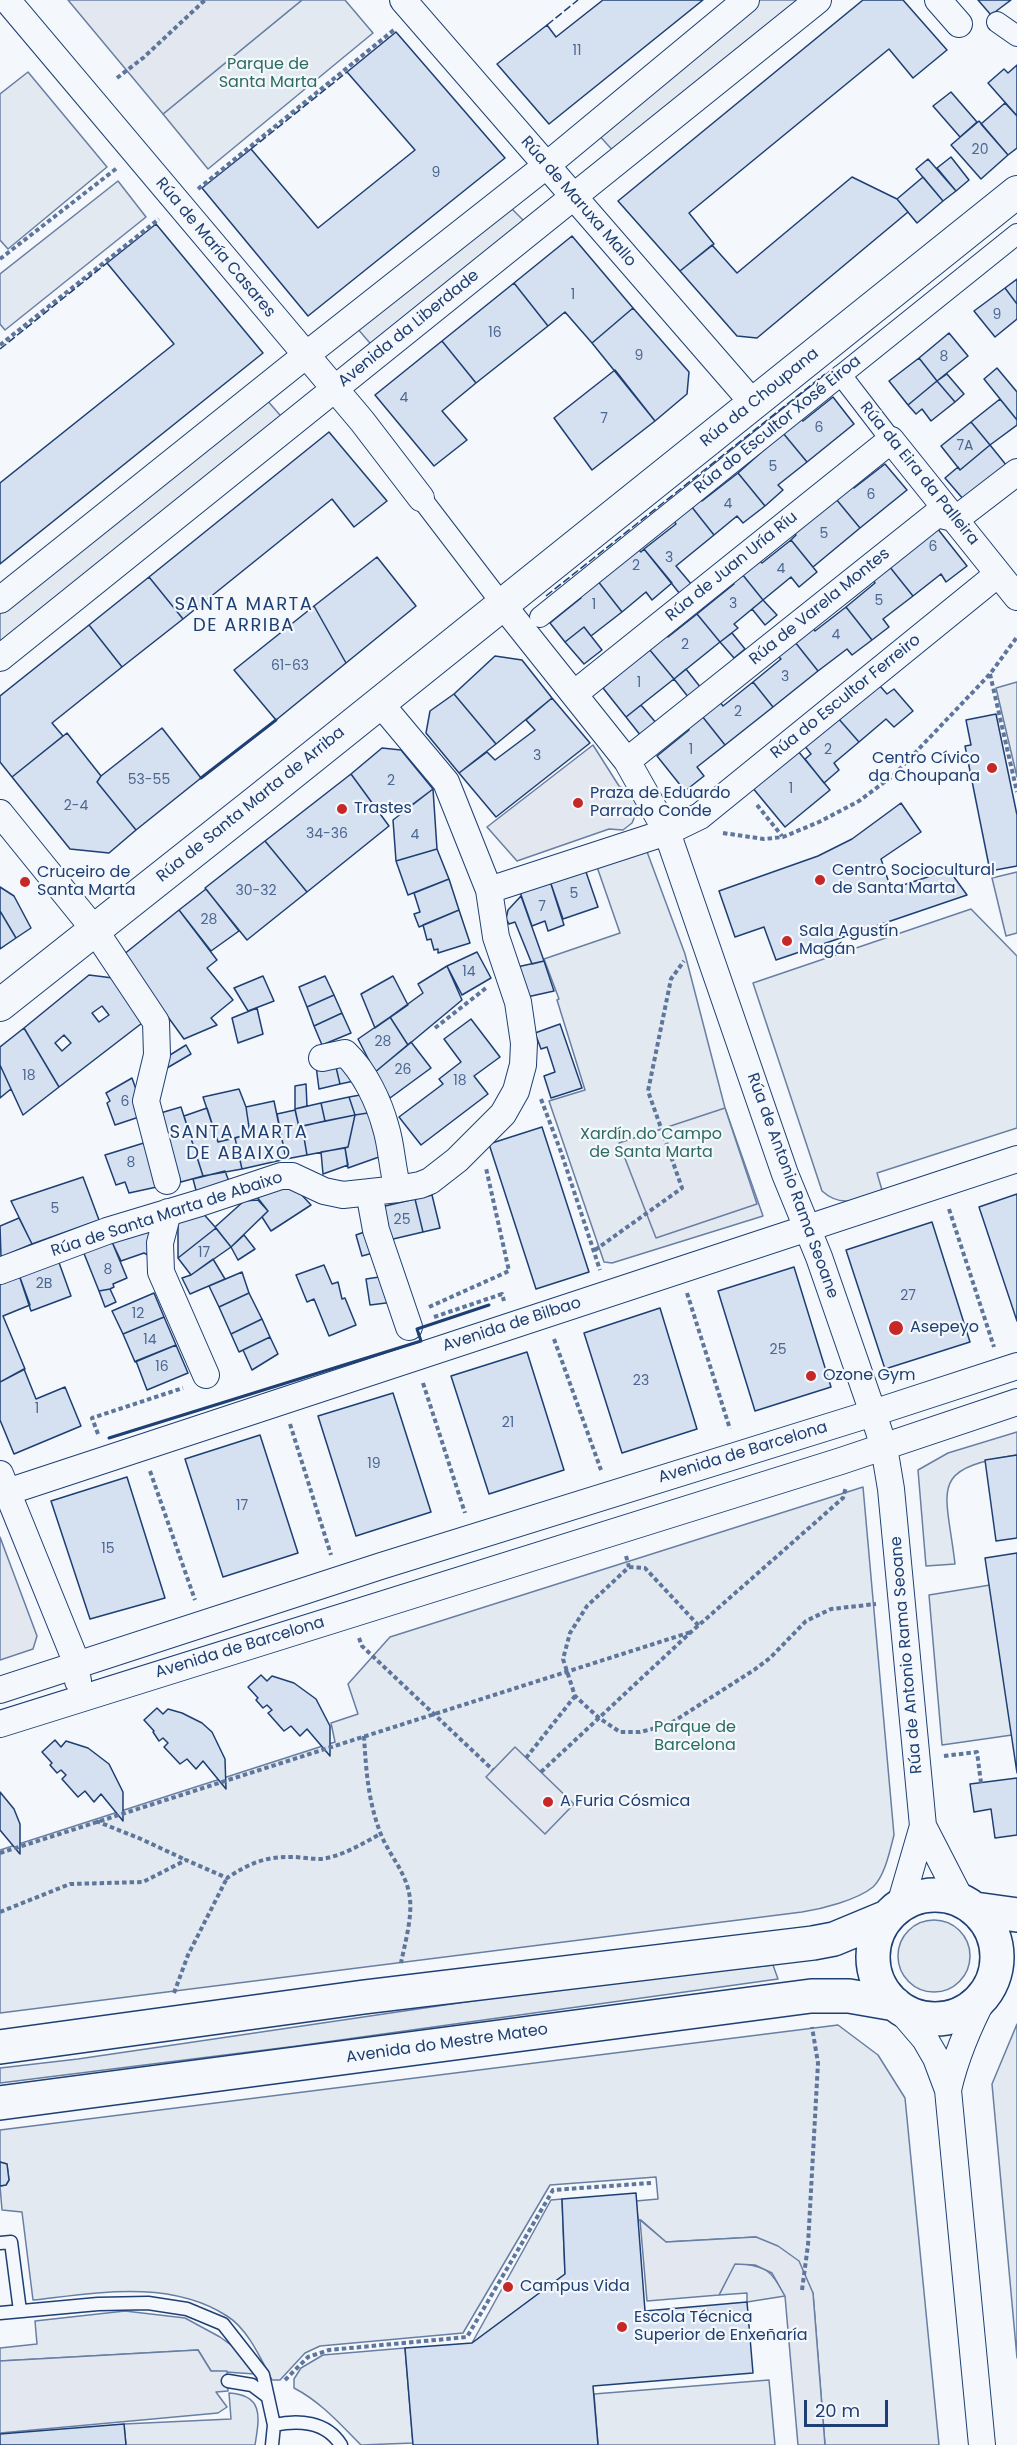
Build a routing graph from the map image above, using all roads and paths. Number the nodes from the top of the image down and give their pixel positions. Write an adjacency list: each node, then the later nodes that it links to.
1 (7, 0): 21 (street, Rúa de María Casares)
2 (205, 0): 11 (path)
3 (403, 0): 12 (street, Rúa de Maruxa Mallo)
4 (746, 0): 12 (street)
5 (818, 0): 16 (street, Avenida da Liberdade)
6 (938, 0): 8 (street)
7 (997, 22): 10 (street)
8 (959, 24)
9 (398, 28): 15 (path)
10 (1017, 36)
11 (117, 78)
12 (547, 165): 16 (street, Rúa de Maruxa Mallo); 21 (street)
13 (118, 168): 19 (path)
14 (1017, 192): 24 (street, Rúa da Choupana)
15 (191, 194)
16 (574, 196): 23 (street, Avenida da Liberdade); 24 (street, Rúa de Maruxa Mallo)
17 (160, 218): 20 (path)
18 (1017, 234): 22 (street, Rúa do Escultor Xosé Eiroa)
19 (1, 258)
20 (0, 345)
21 (306, 355): 23 (street, Rúa de María Casares); 31 (street)
22 (841, 375): 25 (street, Rúa da Eira da Palleira); 33 (street, Rúa do Escultor Xosé Eiroa)
23 (335, 389): 27 (street, Rúa de María Casares); 35 (street, Avenida da Liberdade)
24 (753, 403): 32 (street, Rúa da Choupana)
25 (891, 440): 28 (street, Rúa da Eira da Palleira); 37 (street, Rúa de Juan Uría Ríu)
26 (1017, 472): 28 (street)
27 (421, 498): 32 (street)
28 (956, 519): 29 (street, Rúa da Eira da Palleira); 39 (street, Rúa de Varela Montes)
29 (998, 574): 30 (street); 40 (street, Rúa do Escultor Ferreiro)
30 (1017, 597)
31 (0, 600)
32 (502, 604): 37 (street, Rúa de Antonio Rama Seoane); 38 (street, Rúa de Santa Marta de Arriba)
33 (540, 617)
34 (1017, 637): 36 (path)
35 (0, 658)
36 (990, 674): 41 (path); 45 (path)
37 (574, 694): 39 (street, Rúa de Antonio Rama Seoane)
38 (379, 702): 46 (street, Rúa de Santa Marta de Abaixo); 47 (street, Rúa de Santa Marta de Arriba)
39 (627, 761): 44 (street, Rúa de Antonio Rama Seoane)
40 (740, 784): 43 (street, Rúa do Escultor Ferreiro); 45 (path)
41 (1017, 792)
42 (0, 813): 47 (street)
43 (700, 816): 44 (street, Rúa do Escultor Ferreiro); 45 (path)
44 (667, 831): 46 (street, Rúa do Escultor Ferreiro); 61 (street, Rúa de Antonio Rama Seoane)
45 (783, 837)
46 (489, 890): 53 (street, Rúa de Santa Marta de Abaixo)
47 (94, 929): 50 (street, Rúa de Santa Marta de Arriba); 56 (street)
48 (690, 958): 53 (path)
49 (487, 987): 51 (path)
50 (0, 1005)
51 (435, 1028)
52 (322, 1058): 57 (street)
53 (519, 1082): 54 (street, Rúa de Santa Marta de Abaixo)
54 (480, 1138): 57 (street, Rúa de Santa Marta de Abaixo); 65 (path)
55 (1017, 1159): 61 (street, Avenida de Bilbao)
56 (167, 1181)
57 (398, 1189): 58 (street, Rúa de Santa Marta de Abaixo)
58 (369, 1192): 60 (street, Rúa de Santa Marta de Abaixo); 65 (street)
59 (947, 1203): 67 (path)
60 (168, 1212): 62 (street, Rúa de Santa Marta de Abaixo); 69 (street)
61 (807, 1229): 71 (street, Rúa de Antonio Rama Seoane); 78 (street, Avenida de Bilbao)
62 (0, 1270)
63 (685, 1287): 73 (path)
64 (488, 1298): 65 (path)
65 (414, 1321)
66 (551, 1331): 77 (path)
67 (1006, 1360): 71 (street, Avenida de Barcelona)
68 (420, 1373): 80 (path)
69 (195, 1381): 74 (path)
70 (1017, 1402): 75 (street, Avenida de Barcelona)
71 (873, 1413): 75 (street, Rúa de Antonio Rama Seoane); 80 (street, Avenida de Barcelona)
72 (288, 1416): 82 (path)
73 (732, 1436)
74 (100, 1443)
75 (884, 1447): 84 (street, Avenida de Barcelona); 105 (street, Rúa de Antonio Rama Seoane)
76 (147, 1462): 85 (path)
77 (602, 1474)
78 (4, 1483): 90 (street)
79 (847, 1483): 87 (path)
80 (467, 1527): 84 (street); 90 (street, Avenida de Barcelona)
81 (625, 1551): 83 (path)
82 (331, 1555)
83 (629, 1567): 87 (path); 91 (path)
84 (480, 1573): 94 (street, Avenida de Barcelona)
85 (195, 1600)
86 (880, 1604): 96 (path)
87 (699, 1626): 88 (path)
88 (692, 1632): 91 (path); 96 (path)
89 (357, 1633): 95 (path)
90 (77, 1665): 92 (street, Avenida de Barcelona); 94 (street)
91 (567, 1672): 93 (path); 95 (path)
92 (0, 1690)
93 (575, 1696): 96 (path); 100 (path)
94 (73, 1700): 97 (street, Avenida de Barcelona)
95 (434, 1714): 98 (path); 101 (path)
96 (599, 1718): 102 (path)
97 (0, 1724)
98 (364, 1736): 104 (path); 106 (path)
99 (943, 1756): 103 (path)
100 (526, 1758)
101 (493, 1770)
102 (541, 1773)
103 (981, 1783)
104 (96, 1821): 107 (path); 108 (path)
105 (923, 1826): 110 (street, Rúa de Antonio Rama Seoane); 111 (street, Rúa de Antonio Rama Seoane)
106 (380, 1834): 109 (path); 114 (path)
107 (0, 1853)
108 (186, 1860): 109 (path); 112 (path)
109 (227, 1878): 117 (path)
110 (968, 1905): 111 (main road); 113 (main road); 116 (main road)
111 (894, 1911): 118 (main road); 120 (main road)
112 (0, 1912)
113 (1017, 1915)
114 (400, 1970)
115 (1017, 1984): 116 (main road)
116 (986, 1993): 118 (main road); 121 (street)
117 (174, 1997)
118 (895, 2004): 121 (street); 122 (main road, Avenida do Mestre Mateo)
119 (811, 2020): 125 (path)
120 (0, 2047)
121 (948, 2090): 133 (street)
122 (0, 2103)
123 (651, 2183): 129 (path)
124 (0, 2243): 126 (lane)
125 (802, 2290)
126 (20, 2311): 127 (lane); 129 (lane)
127 (0, 2313)
128 (228, 2381): 129 (lane)
129 (268, 2397): 130 (lane)
130 (274, 2425): 131 (lane); 132 (lane)
131 (272, 2445)
132 (341, 2445)
133 (982, 2445)

